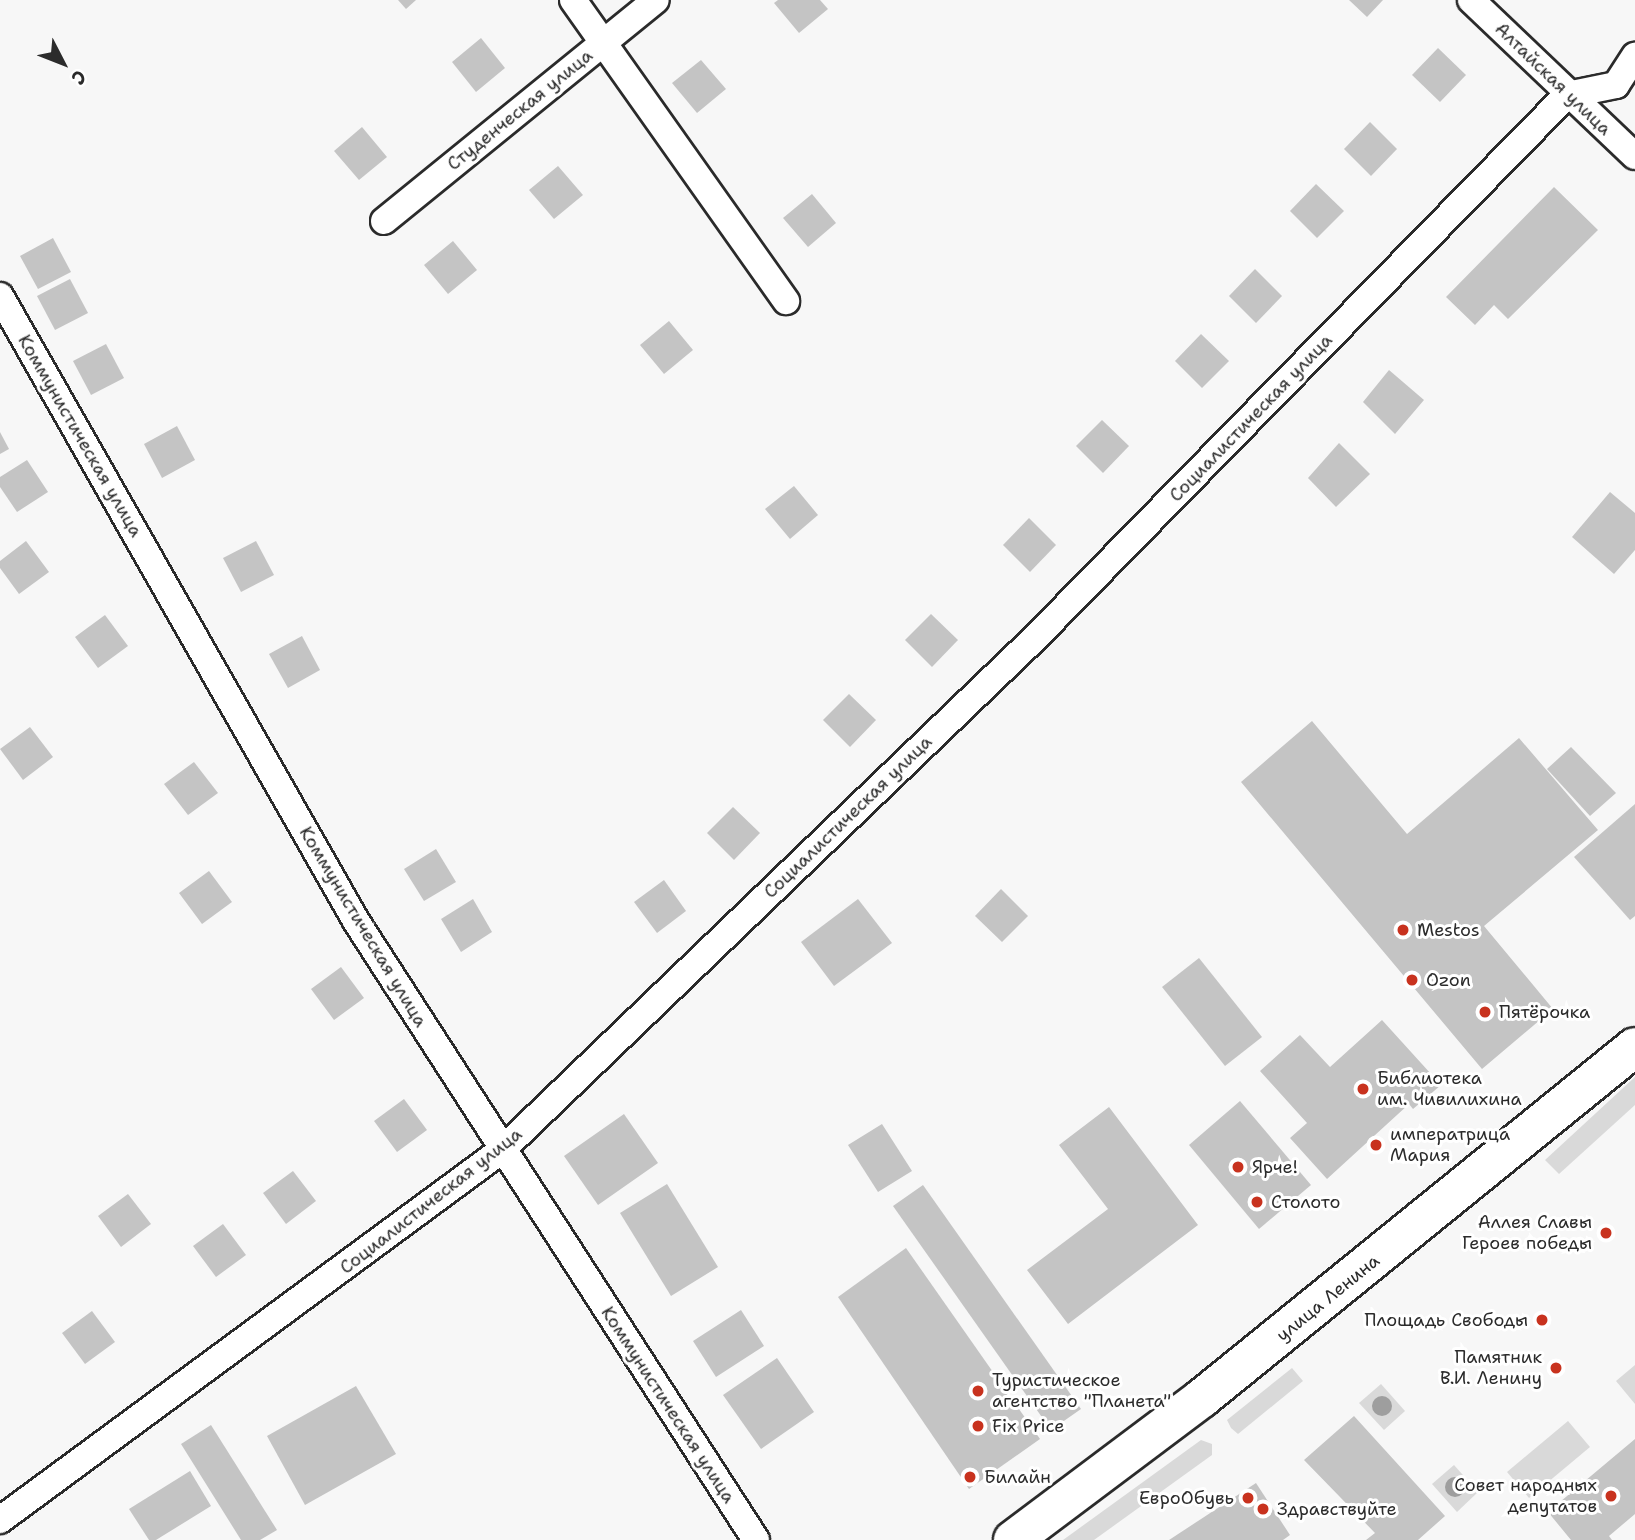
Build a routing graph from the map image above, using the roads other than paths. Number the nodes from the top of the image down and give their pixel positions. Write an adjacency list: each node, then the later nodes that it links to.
1 (573, 0): 4 (street)
2 (656, 0): 4 (street, Студенческая улица)
3 (1471, 0): 6 (street, Алтайская улица)
4 (601, 43): 8 (street, Студенческая улица); 10 (street)
5 (1635, 56): 6 (street)
6 (1567, 95): 7 (street, Алтайская улица); 12 (street, Социалистическая улица)
7 (1635, 156)
8 (384, 221)
9 (0, 296): 12 (street, Коммунистическая улица)
10 (786, 300)
11 (1635, 1047): 15 (main road, улица Ленина)
12 (502, 1150): 13 (street, Социалистическая улица); 14 (street, Коммунистическая улица)
13 (0, 1520)
14 (756, 1540)
15 (1013, 1540)

